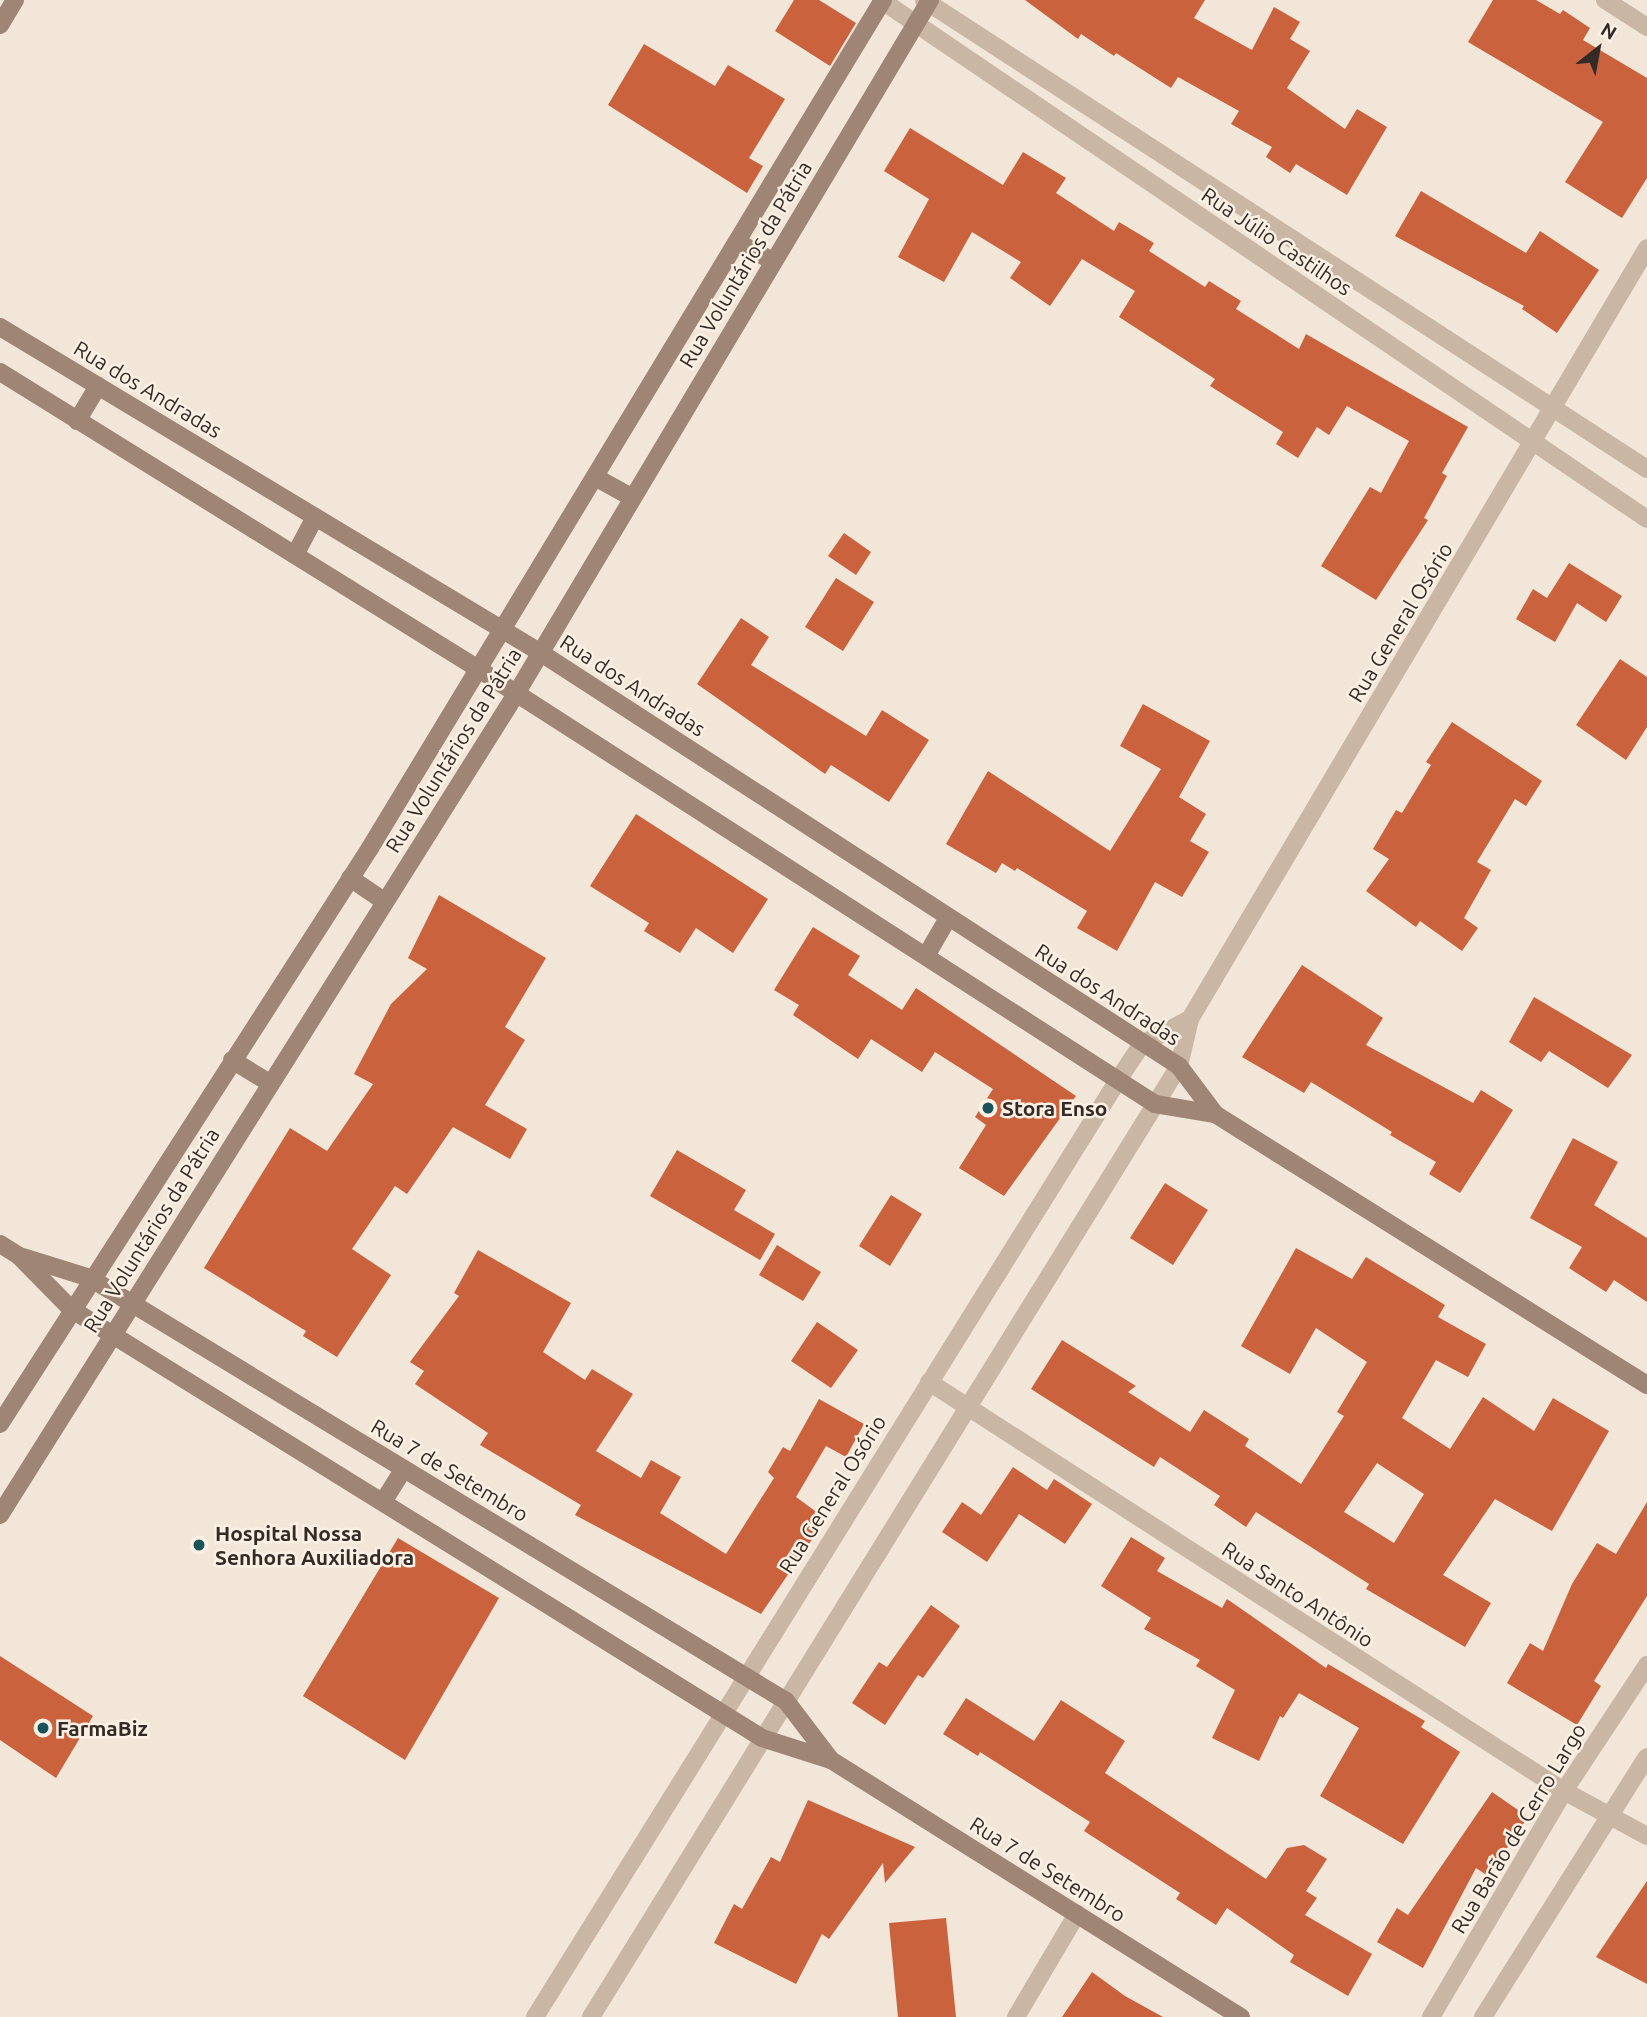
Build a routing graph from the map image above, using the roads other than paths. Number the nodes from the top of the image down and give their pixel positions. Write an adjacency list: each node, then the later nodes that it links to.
1 (15, 0): 6 (street)
2 (882, 0): 5 (street, Rua Júlio Castilhos); 8 (street, Rua Voluntários da Pátria)
3 (1605, 0): 7 (street)
4 (927, 2): 5 (street, Rua Voluntários da Pátria); 14 (street, Rua Júlio Castilhos)
5 (917, 22): 10 (street, Rua Voluntários da Pátria); 16 (street, Rua Júlio Castilhos)
6 (0, 26)
7 (1647, 27)
8 (737, 242): 10 (street); 18 (street, Rua Voluntários da Pátria)
9 (1647, 248): 14 (street, Rua General Osório)
10 (772, 261): 19 (street, Rua Voluntários da Pátria)
11 (0, 327): 13 (street, Rua dos Andradas)
12 (0, 372): 15 (street, Rua dos Andradas)
13 (98, 386): 15 (street); 20 (street, Rua dos Andradas)
14 (1553, 409): 16 (street, Rua General Osório); 17 (street, Rua Júlio Castilhos)
15 (77, 421): 22 (street, Rua dos Andradas)
16 (1532, 444): 21 (street, Rua Júlio Castilhos); 31 (street, Rua General Osório)
17 (1647, 469)
18 (595, 477): 19 (street); 23 (street, Rua Voluntários da Pátria)
19 (633, 498): 24 (street, Rua Voluntários da Pátria)
20 (315, 517): 22 (street); 23 (street, Rua dos Andradas)
21 (1647, 519)
22 (295, 555): 25 (street, Rua dos Andradas)
23 (503, 630): 24 (street, Rua dos Andradas); 25 (street, Rua Voluntários da Pátria)
24 (541, 653): 26 (street, Rua Voluntários da Pátria); 29 (street, Rua dos Andradas)
25 (477, 668): 26 (street, Rua dos Andradas); 27 (street, Rua Voluntários da Pátria)
26 (516, 694): 28 (street, Rua Voluntários da Pátria); 30 (street, Rua dos Andradas)
27 (350, 878): 28 (street); 33 (street, Rua Voluntários da Pátria)
28 (384, 901): 36 (street, Rua Voluntários da Pátria)
29 (948, 918): 30 (street); 32 (street, Rua dos Andradas)
30 (926, 956): 35 (street, Rua dos Andradas)
31 (1190, 1019): 32 (street, Rua General Osório); 34 (street, Rua General Osório)
32 (1142, 1044): 34 (street, Rua dos Andradas); 35 (street, Rua General Osório)
33 (232, 1060): 36 (street); 41 (street, Rua Voluntários da Pátria)
34 (1179, 1066): 37 (street, Rua General Osório); 38 (street, Rua dos Andradas)
35 (1118, 1080): 37 (street, Rua dos Andradas); 45 (street, Rua General Osório)
36 (268, 1082): 42 (street, Rua Voluntários da Pátria)
37 (1156, 1104): 38 (street, Rua dos Andradas); 47 (street, Rua General Osório)
38 (1215, 1114): 46 (street, Rua dos Andradas)
39 (0, 1244): 40 (street, Rua 7 de Setembro)
40 (19, 1256): 41 (street, Rua 7 de Setembro); 43 (street, Rua 7 de Setembro)
41 (90, 1278): 42 (street, Rua 7 de Setembro); 43 (street, Rua Voluntários da Pátria)
42 (134, 1305): 44 (street, Rua Voluntários da Pátria); 49 (street, Rua 7 de Setembro)
43 (71, 1309): 44 (street, Rua 7 de Setembro); 48 (street, Rua Voluntários da Pátria)
44 (113, 1335): 50 (street, Rua 7 de Setembro); 51 (street, Rua Voluntários da Pátria)
45 (929, 1382): 47 (street, Rua Santo Antônio); 53 (street, Rua General Osório)
46 (1647, 1385)
47 (965, 1408): 54 (street, Rua General Osório); 59 (street, Rua Santo Antônio)
48 (0, 1424)
49 (404, 1469): 50 (street); 53 (street, Rua 7 de Setembro)
50 (383, 1502): 55 (street, Rua 7 de Setembro)
51 (0, 1515)
52 (1647, 1665): 59 (street, Rua Barão de Cerro Largo)
53 (745, 1677): 54 (street, Rua 7 de Setembro); 55 (street, Rua General Osório)
54 (786, 1702): 56 (street, Rua General Osório); 58 (street, Rua 7 de Setembro)
55 (723, 1713): 56 (street, Rua 7 de Setembro); 63 (street, Rua General Osório)
56 (762, 1738): 58 (street, Rua 7 de Setembro); 64 (street, Rua General Osório)
57 (1647, 1757): 60 (street)
58 (831, 1760): 62 (street, Rua 7 de Setembro)
59 (1564, 1791): 60 (street, Rua Santo Antônio); 67 (street, Rua Barão de Cerro Largo)
60 (1611, 1814): 61 (street, Rua Santo Antônio); 68 (street)
61 (1647, 1836)
62 (1077, 1914): 65 (street); 66 (street, Rua 7 de Setembro)
63 (535, 2017)
64 (591, 2017)
65 (1016, 2017)
66 (1241, 2017)
67 (1431, 2017)
68 (1483, 2017)

